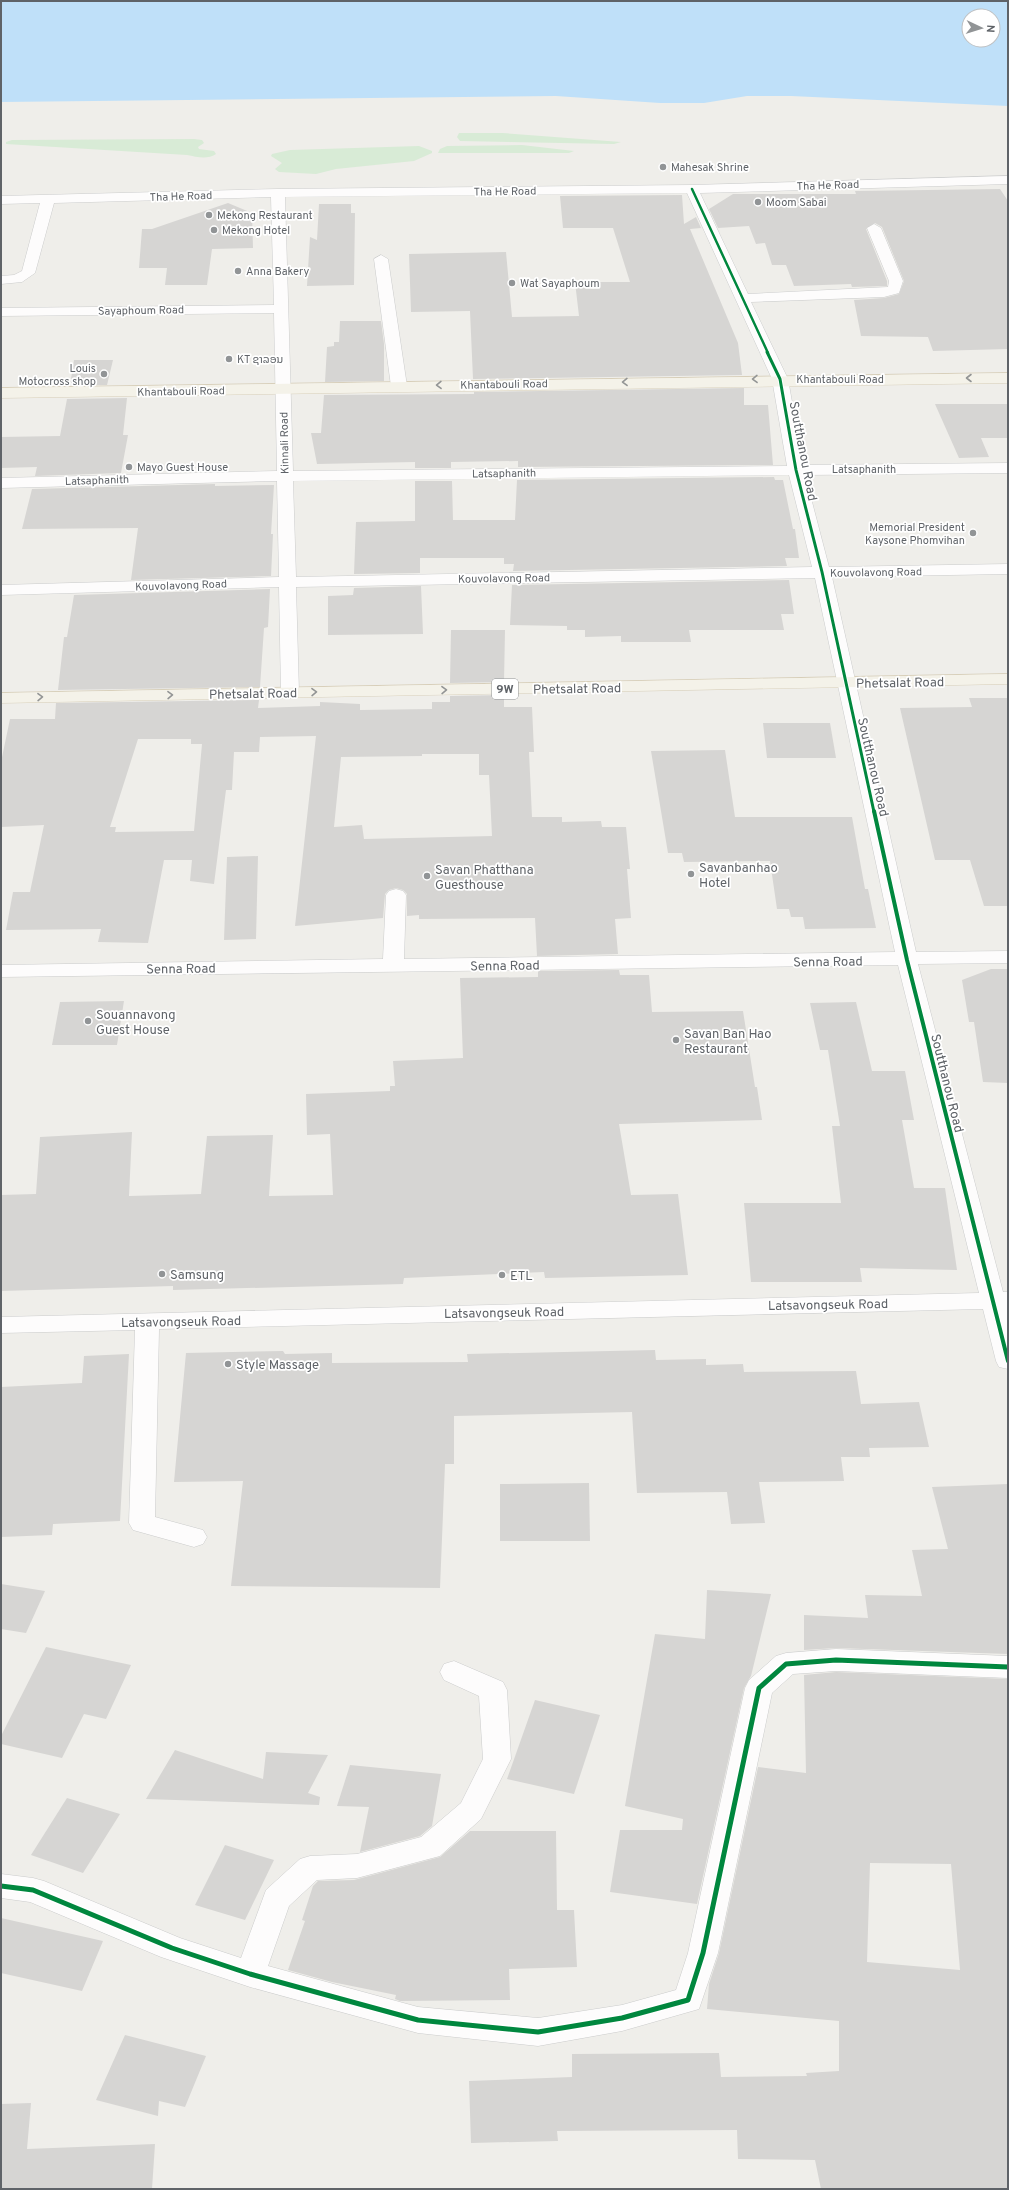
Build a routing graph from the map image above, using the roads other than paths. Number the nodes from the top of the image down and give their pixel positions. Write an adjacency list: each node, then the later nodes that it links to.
1 (1008, 180): 2 (street, Tha He Road)
2 (692, 189): 3 (street, Tha He Road); 9 (street, Soutthanou Road)
3 (278, 193): 5 (street, Tha He Road); 10 (street, Kinnali Road)
4 (1, 200): 5 (street, Tha He Road)
5 (48, 200): 8 (street)
6 (874, 228): 9 (street)
7 (381, 259): 14 (street)
8 (1, 280)
9 (743, 298): 13 (street, Soutthanou Road)
10 (281, 309): 11 (street, Sayaphoum Road); 15 (street, Kinnali Road)
11 (1, 312)
12 (1008, 378): 13 (main road, Khantabouli Road, one-way to 13)
13 (780, 379): 14 (main road, Khantabouli Road, one-way to 14); 18 (street, Soutthanou Road)
14 (399, 386): 15 (main road, Khantabouli Road)
15 (283, 390): 16 (main road, Khantabouli Road); 19 (street, Kinnali Road)
16 (1, 393)
17 (1008, 468): 18 (street, Latsaphanith)
18 (796, 470): 19 (street, Latsaphanith); 22 (street, Soutthanou Road)
19 (285, 476): 20 (street, Latsaphanith); 23 (street, Kinnali Road)
20 (1, 483)
21 (1008, 569): 22 (street, Kouvolavong Road)
22 (822, 572): 23 (street, Kouvolavong Road); 26 (street, Soutthanou Road)
23 (287, 582): 24 (street, Kouvolavong Road); 27 (street, Kinnali Road)
24 (1, 590)
25 (1008, 679): 26 (main road, Phetsalat Road / 9W)
26 (845, 683): 27 (main road, Phetsalat Road / 9W, one-way to 26); 31 (street, Soutthanou Road)
27 (290, 693): 28 (main road, Phetsalat Road / 9W, one-way to 27)
28 (1, 698)
29 (396, 895): 32 (street)
30 (1008, 957): 31 (street, Senna Road)
31 (907, 960): 32 (street, Senna Road); 34 (street, Soutthanou Road)
32 (392, 966): 33 (street, Senna Road)
33 (1, 971)
34 (1000, 1300): 35 (street, Latsavongseuk Road); 37 (street, Soutthanou Road)
35 (147, 1322): 36 (street, Latsavongseuk Road); 38 (street)
36 (1, 1325)
37 (1008, 1361)
38 (194, 1536)
39 (1008, 1667): 42 (street)
40 (454, 1672): 42 (street)
41 (1, 1886): 42 (street)
42 (250, 1974)

